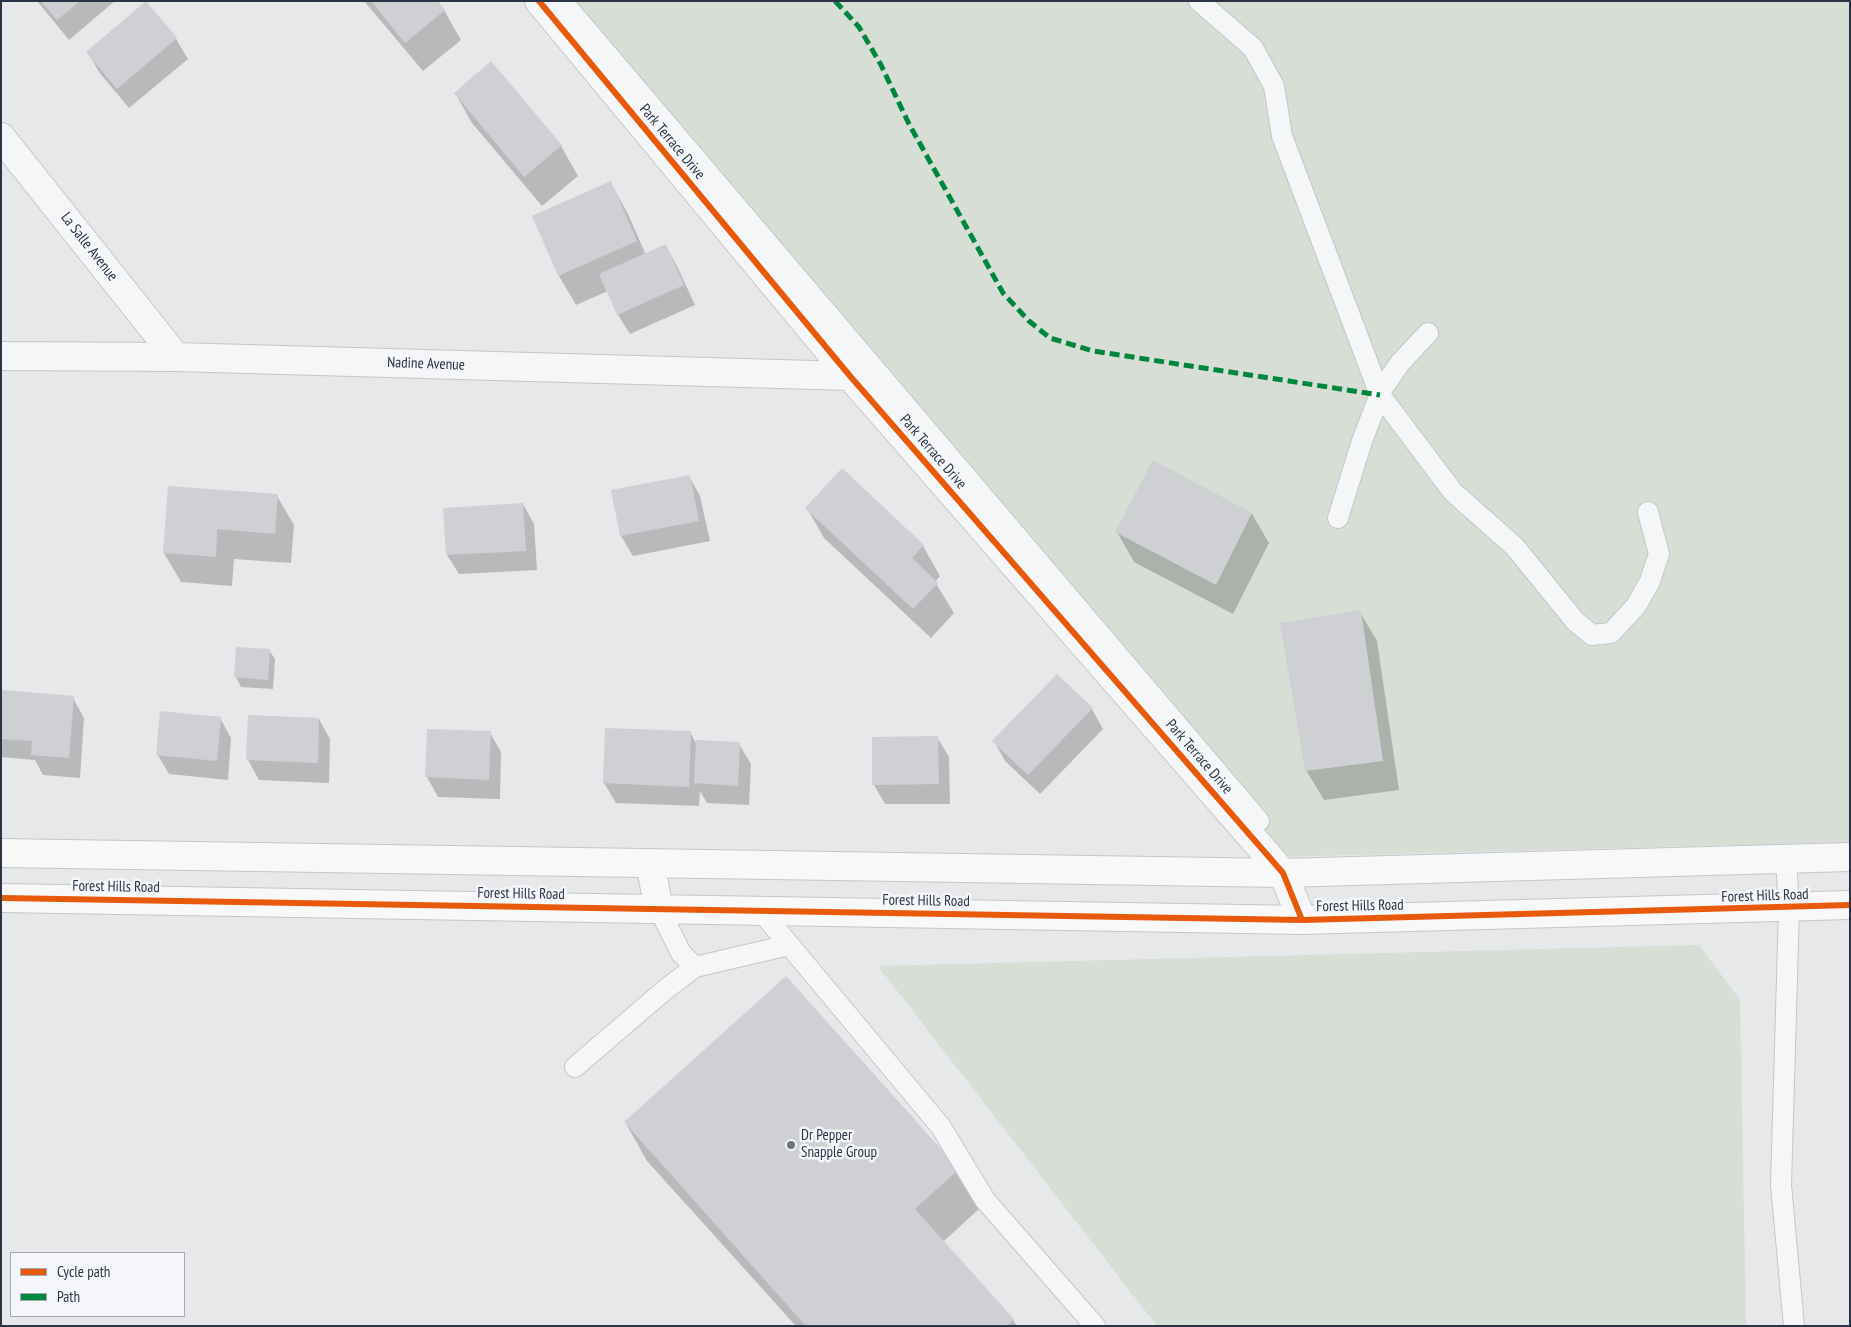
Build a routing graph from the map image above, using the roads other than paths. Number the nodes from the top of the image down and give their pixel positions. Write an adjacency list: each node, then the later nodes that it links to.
1 (539, 1): 8 (street, Park Terrace Drive)
2 (562, 1): 12 (lane)
3 (1198, 1): 9 (lane)
4 (1, 136): 7 (street, La Salle Avenue)
5 (1428, 333): 9 (lane)
6 (1, 356): 7 (street, Nadine Avenue)
7 (176, 357): 8 (street, Nadine Avenue)
8 (850, 376): 17 (street, Park Terrace Drive)
9 (1380, 395): 10 (lane); 11 (lane)
10 (1648, 512)
11 (1338, 518)
12 (1259, 821)
13 (1, 854): 16 (street)
14 (1850, 857): 15 (street)
15 (1786, 859): 17 (street); 20 (lane)
16 (650, 863): 17 (street); 21 (street)
17 (1283, 873): 23 (street, Park Terrace Drive)
18 (1, 898): 21 (street, Forest Hills Road)
19 (1850, 905): 20 (street, Forest Hills Road)
20 (1788, 908): 23 (street, Forest Hills Road); 28 (lane)
21 (659, 909): 22 (street, Forest Hills Road); 25 (lane)
22 (761, 911): 23 (street, Forest Hills Road); 24 (lane)
23 (1302, 920)
24 (789, 945): 25 (lane); 27 (lane)
25 (696, 967): 26 (lane)
26 (575, 1067)
27 (1095, 1326)
28 (1794, 1326)

